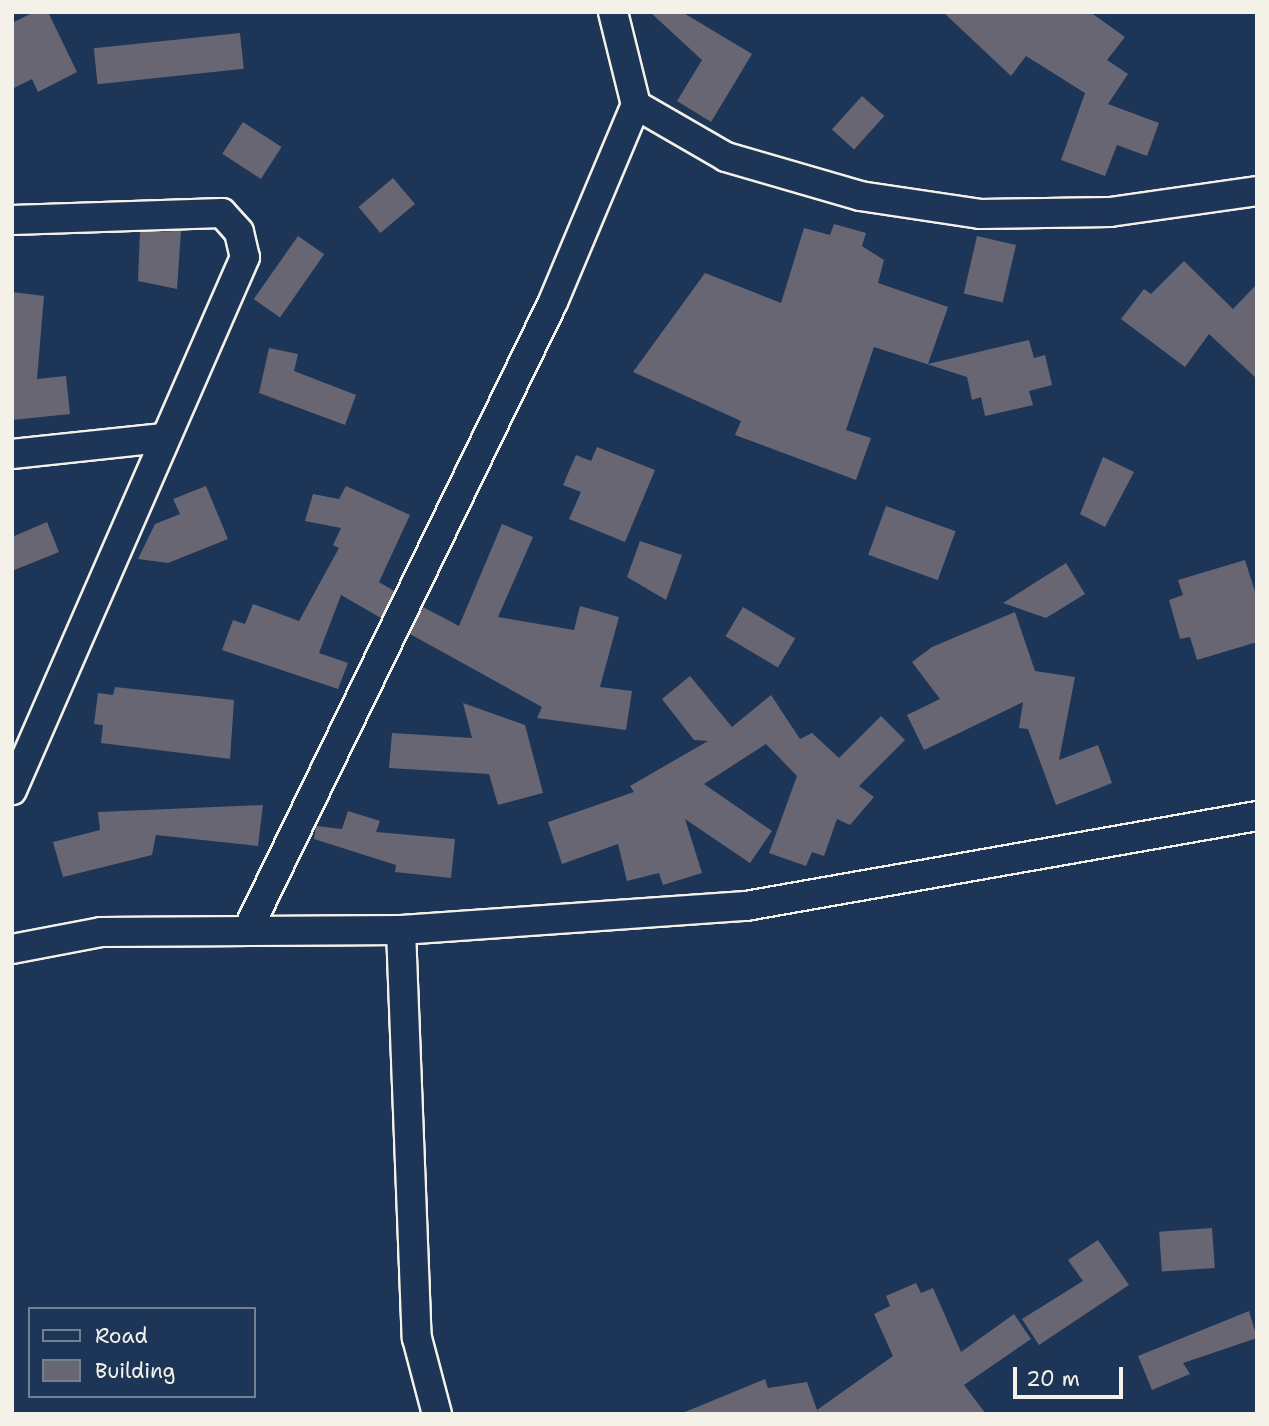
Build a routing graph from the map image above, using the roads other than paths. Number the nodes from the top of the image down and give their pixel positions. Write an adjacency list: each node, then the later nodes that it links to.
1 (614, 12): 2 (street)
2 (636, 105): 3 (street); 9 (street)
3 (1257, 191)
4 (12, 220): 5 (street)
5 (161, 438): 6 (street); 7 (street)
6 (12, 454)
7 (12, 790)
8 (1257, 816): 10 (street)
9 (249, 927): 10 (street); 11 (street)
10 (401, 930): 12 (street)
11 (12, 949)
12 (437, 1414)

